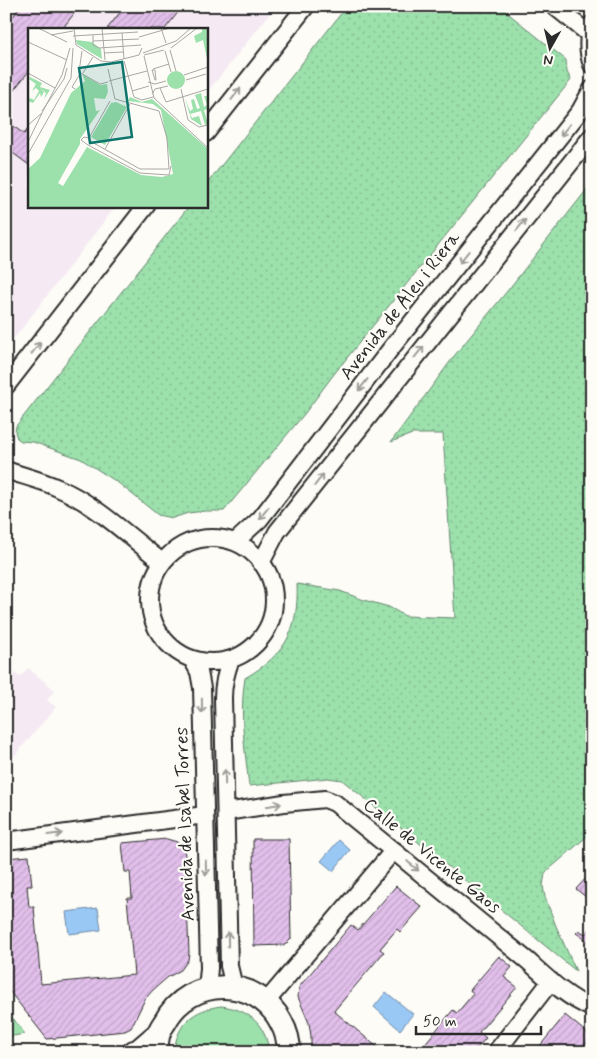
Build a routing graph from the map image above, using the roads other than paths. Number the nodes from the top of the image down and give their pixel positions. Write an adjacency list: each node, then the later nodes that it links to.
1 (306, 6): 6 (street, one-way to 1)
2 (554, 6): 3 (street)
3 (590, 29): 4 (street)
4 (592, 66)
5 (592, 89): 11 (street, Avenida de Aleu i Riera, one-way to 11)
6 (208, 130)
7 (592, 136): 13 (street, one-way to 7)
8 (144, 208): 9 (street, one-way to 8)
9 (6, 386)
10 (6, 470): 12 (street)
11 (235, 542): 12 (street); 13 (street)
12 (162, 562): 14 (street)
13 (261, 563): 15 (street)
14 (192, 659): 15 (street); 17 (street, Avenida de Isabel Torres, one-way to 17)
15 (231, 659): 16 (street, Avenida de Isabel Torres, one-way to 15)
16 (226, 812): 19 (street, Calle de Vicente Gaos, one-way to 19); 21 (street, Avenida de Isabel Torres, one-way to 16)
17 (205, 815): 18 (street, one-way to 17); 22 (street, Avenida de Isabel Torres, one-way to 22)
18 (6, 841)
19 (394, 850): 20 (street, Calle de Vicente Gaos, one-way to 20); 23 (street)
20 (551, 981): 24 (street, Calle de Vicente Gaos); 28 (street)
21 (234, 987): 22 (street); 23 (street)
22 (205, 989): 25 (street)
23 (266, 1002): 27 (street)
24 (592, 1008)
25 (158, 1042): 26 (street)
26 (134, 1052)
27 (289, 1052)
28 (496, 1052)

